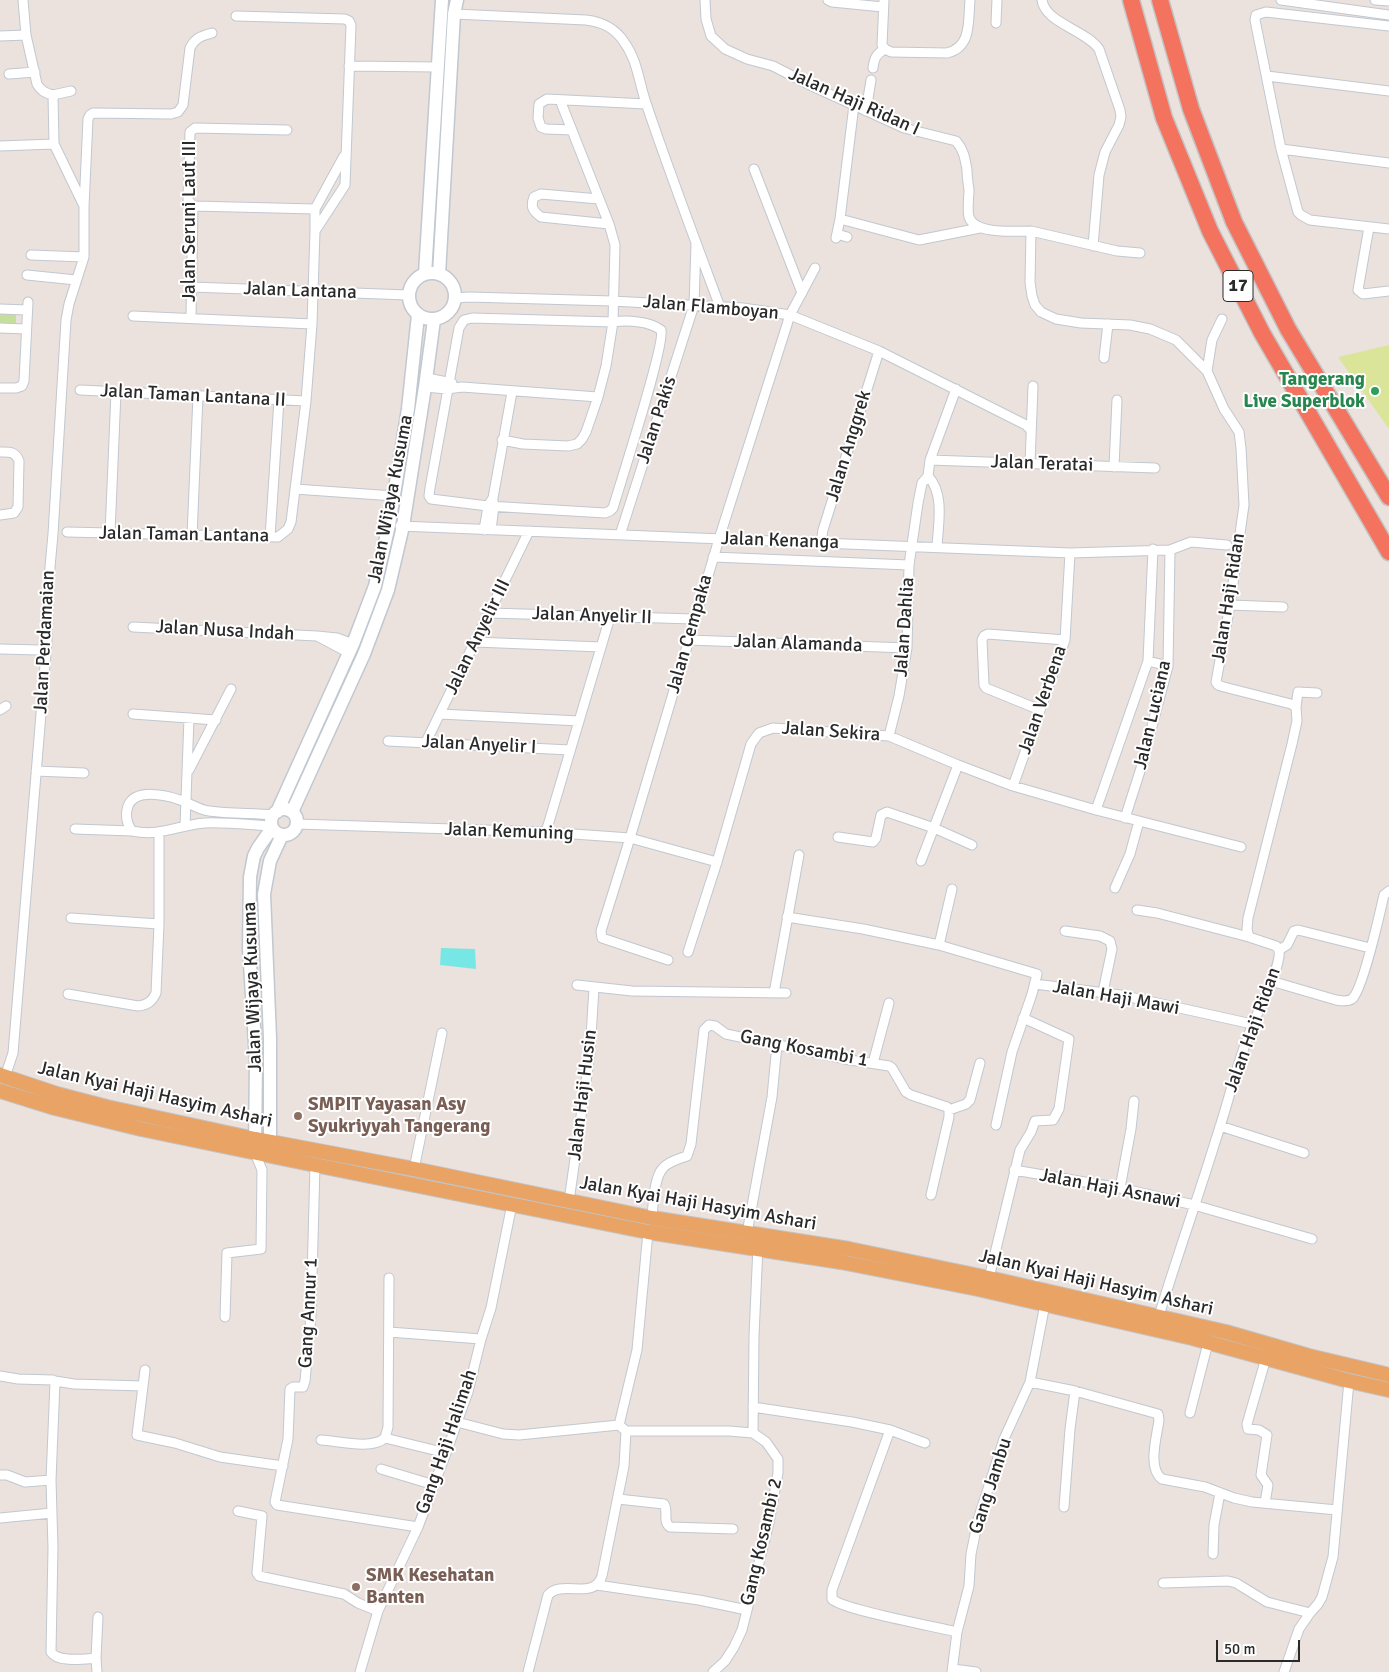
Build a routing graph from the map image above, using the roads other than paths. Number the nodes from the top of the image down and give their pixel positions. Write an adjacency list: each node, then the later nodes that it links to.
1 (23, 0): 21 (street)
2 (442, 0): 25 (street)
3 (457, 0): 15 (street)
4 (705, 0): 36 (street, Jalan Haji Ridan I)
5 (828, 0): 14 (street)
6 (970, 0): 23 (street)
7 (997, 0): 18 (street)
8 (1042, 0): 59 (street)
9 (1131, 0): 136 (highway, 17)
10 (1160, 0): 117 (highway, 17)
11 (1281, 0): 16 (street)
12 (1375, 0): 13 (street)
13 (1389, 2)
14 (884, 3): 23 (street)
15 (454, 14): 35 (street); 65 (street)
16 (1389, 15)
17 (236, 16): 24 (street)
18 (996, 23)
19 (1389, 26): 29 (street)
20 (212, 33): 48 (street, Jalan Perdamaian)
21 (26, 35): 22 (street); 27 (street)
22 (0, 36)
23 (885, 49): 26 (street)
24 (349, 66): 25 (street); 43 (street)
25 (437, 67): 64 (street)
26 (873, 68)
27 (36, 72): 28 (street); 33 (street)
28 (9, 74)
29 (1267, 76): 32 (street); 42 (street)
30 (871, 80): 37 (street)
31 (71, 91): 33 (street)
32 (1389, 91)
33 (53, 95): 40 (street)
34 (560, 100): 35 (street); 39 (street); 39 (street)
35 (646, 104): 58 (street)
36 (854, 105): 37 (street, Jalan Haji Ridan I); 50 (street)
37 (866, 111): 53 (street, Jalan Haji Ridan I)
38 (287, 130): 47 (street, Jalan Seruni Laut III)
39 (572, 130): 46 (street)
40 (54, 144): 41 (street); 48 (street)
41 (0, 146)
42 (1281, 149): 44 (street); 52 (street)
43 (346, 153): 49 (street); 55 (street)
44 (1389, 162)
45 (754, 168): 72 (street)
46 (599, 199): 51 (street); 51 (street)
47 (193, 206): 49 (street); 68 (street, Jalan Seruni Laut III)
48 (84, 207): 62 (street, Jalan Perdamaian)
49 (315, 209): 55 (street, Jalan Taman Lantana)
50 (840, 219): 53 (street); 57 (street)
51 (609, 224): 74 (street)
52 (1369, 227): 54 (street); 69 (street)
53 (980, 228): 56 (street)
54 (1389, 229)
55 (315, 231): 70 (street, Jalan Taman Lantana)
56 (1031, 231): 59 (street); 86 (street, Jalan Haji Ridan)
57 (848, 237)
58 (696, 240): 75 (street, Jalan Pakis); 76 (street)
59 (1092, 246): 60 (street)
60 (1140, 253)
61 (31, 255): 62 (street)
62 (84, 257): 67 (street, Jalan Perdamaian)
63 (815, 268): 72 (street, Jalan Cempaka)
64 (425, 274): 65 (street); 71 (street)
65 (439, 274): 73 (street)
66 (27, 276): 67 (street)
67 (76, 280): 170 (street, Jalan Perdamaian)
68 (192, 287): 70 (street, Jalan Lantana); 81 (street, Jalan Seruni Laut III)
69 (1389, 290)
70 (314, 292): 71 (street, Jalan Lantana); 85 (street, Jalan Taman Lantana)
71 (408, 294): 78 (street)
72 (802, 294): 79 (street, Jalan Cempaka)
73 (455, 298): 74 (street, Jalan Flamboyan); 83 (street)
74 (612, 301): 75 (street, Jalan Flamboyan); 84 (street)
75 (694, 306): 76 (street, Jalan Flamboyan); 94 (street, Jalan Pakis)
76 (720, 307): 79 (street, Jalan Flamboyan)
77 (0, 309): 88 (street)
78 (418, 315): 83 (street); 116 (street, Jalan Wijaya Kusuma)
79 (790, 315): 89 (street, Jalan Flamboyan); 129 (street, Jalan Cempaka)
80 (132, 316): 81 (street)
81 (191, 318): 85 (street)
82 (1222, 319): 91 (street)
83 (434, 320): 93 (street, Jalan Wijaya Kusuma)
84 (613, 322): 92 (street); 95 (street); 103 (street)
85 (312, 324): 106 (street, Jalan Taman Lantana)
86 (1108, 324): 90 (street); 91 (street, Jalan Haji Ridan)
87 (0, 328): 88 (street)
88 (26, 329): 97 (street)
89 (879, 351): 98 (street, Jalan Flamboyan); 130 (street, Jalan Anggrek)
90 (1104, 358)
91 (1207, 371): 140 (street, Jalan Haji Ridan)
92 (651, 379): 94 (street); 118 (street)
93 (426, 383): 95 (street); 121 (street, Jalan Wijaya Kusuma)
94 (669, 384): 126 (street, Jalan Pakis)
95 (447, 385): 101 (street); 118 (street)
96 (1033, 386): 107 (street)
97 (0, 388)
98 (956, 389): 107 (street, Jalan Flamboyan); 110 (street, Jalan Dahlia)
99 (80, 390): 100 (street, Jalan Taman Lantana II)
100 (116, 392): 102 (street, Jalan Taman Lantana II); 125 (street)
101 (512, 392): 103 (street); 108 (street)
102 (198, 396): 104 (street, Jalan Taman Lantana II); 127 (street)
103 (598, 397): 108 (street)
104 (278, 400): 106 (street, Jalan Taman Lantana II); 128 (street)
105 (1117, 400): 112 (street)
106 (306, 401): 115 (street, Jalan Taman Lantana)
107 (1030, 429): 111 (street)
108 (502, 440): 118 (street)
109 (0, 452): 119 (street)
110 (930, 460): 111 (street, Jalan Teratai); 114 (street, Jalan Dahlia)
111 (1030, 463): 112 (street, Jalan Teratai)
112 (1114, 466): 113 (street, Jalan Teratai)
113 (1155, 468)
114 (928, 476): 132 (street, Jalan Dahlia); 133 (street)
115 (295, 489): 116 (street); 128 (street, Jalan Taman Lantana)
116 (394, 496): 120 (street, Jalan Wijaya Kusuma)
117 (1389, 497)
118 (492, 503): 122 (street)
119 (0, 515)
120 (389, 525): 121 (street, Jalan Kenanga); 152 (street, Jalan Wijaya Kusuma)
121 (403, 526): 122 (street, Jalan Kenanga); 176 (street, Jalan Wijaya Kusuma)
122 (488, 530): 123 (street, Jalan Kenanga)
123 (529, 531): 126 (street, Jalan Kenanga); 142 (street, Jalan Anyelir III)
124 (67, 532): 125 (street, Jalan Taman Lantana)
125 (110, 533): 127 (street, Jalan Taman Lantana)
126 (620, 535): 129 (street, Jalan Kenanga)
127 (192, 536): 128 (street, Jalan Taman Lantana)
128 (270, 537)
129 (719, 538): 130 (street, Jalan Kenanga); 138 (street, Jalan Cempaka)
130 (821, 542): 132 (street, Jalan Kenanga)
131 (1227, 545): 135 (street)
132 (911, 547): 133 (street, Jalan Kenanga); 139 (street, Jalan Dahlia)
133 (937, 548): 137 (street, Jalan Kenanga)
134 (1153, 549): 135 (street, Jalan Kenanga); 137 (street, Jalan Kenanga); 154 (street, Jalan Luciana)
135 (1170, 550): 155 (street, Jalan Luciana)
136 (1389, 552)
137 (1070, 553): 147 (street, Jalan Verbena)
138 (713, 557): 139 (street); 144 (street, Jalan Cempaka)
139 (909, 565): 150 (street, Jalan Dahlia)
140 (1230, 604): 141 (street); 158 (street, Jalan Haji Ridan)
141 (1284, 607)
142 (489, 613): 143 (street, Jalan Anyelir II); 148 (street, Jalan Anyelir III)
143 (610, 617): 144 (street, Jalan Anyelir II); 149 (street)
144 (694, 619): 146 (street, Jalan Cempaka)
145 (133, 627): 152 (street, Jalan Nusa Indah)
146 (689, 640): 150 (street, Jalan Alamanda); 188 (street, Jalan Cempaka)
147 (1065, 640): 159 (street, Jalan Verbena); 159 (street)
148 (475, 642): 149 (street, Jalan Anyelir II); 161 (street, Jalan Anyelir III)
149 (601, 647): 164 (street)
150 (907, 648): 165 (street, Jalan Dahlia)
151 (0, 649): 153 (street)
152 (351, 649): 179 (street, Jalan Wijaya Kusuma)
153 (39, 650)
154 (1148, 661): 155 (street); 175 (street, Jalan Luciana)
155 (1168, 666): 177 (street, Jalan Luciana)
156 (231, 689): 163 (street)
157 (1317, 693): 158 (street)
158 (1296, 707): 202 (street)
159 (1040, 710): 173 (street, Jalan Verbena)
160 (134, 714): 162 (street)
161 (440, 714): 164 (street); 167 (street, Jalan Anyelir III)
162 (189, 718): 163 (street); 171 (street)
163 (216, 720): 171 (street)
164 (579, 721): 168 (street)
165 (889, 736): 169 (street, Jalan Sekira); 193 (street, Jalan Sekira)
166 (388, 741): 167 (street, Jalan Anyelir I)
167 (426, 742): 168 (street, Jalan Anyelir I)
168 (570, 750): 185 (street)
169 (958, 765): 173 (street, Jalan Sekira); 182 (street)
170 (36, 771): 172 (street); 225 (street, Jalan Perdamaian)
171 (187, 772): 174 (street)
172 (84, 773)
173 (1013, 786): 175 (street, Jalan Sekira)
174 (185, 802): 179 (street); 181 (street); 184 (street)
175 (1096, 810): 177 (street, Jalan Sekira)
176 (292, 812): 179 (street); 180 (street)
177 (1125, 818): 178 (street, Jalan Sekira)
178 (1139, 821): 190 (street, Jalan Sekira); 195 (street)
179 (275, 823): 180 (street); 181 (street); 220 (street, Jalan Wijaya Kusuma); 221 (street, Jalan Wijaya Kusuma)
180 (297, 824): 185 (street, Jalan Kemuning)
181 (184, 826): 186 (street)
182 (934, 828): 187 (street); 189 (street); 192 (street)
183 (75, 829): 184 (street)
184 (132, 831): 186 (street)
185 (546, 832): 188 (street, Jalan Kemuning)
186 (159, 833): 200 (street)
187 (838, 837)
188 (630, 838): 193 (street, Jalan Kemuning); 207 (street, Jalan Cempaka)
189 (972, 845)
190 (1241, 847)
191 (799, 855): 198 (street)
192 (921, 861)
193 (717, 862): 206 (street, Jalan Sekira)
194 (952, 888): 203 (street)
195 (1115, 888)
196 (1389, 890): 204 (street)
197 (1137, 910): 202 (street, Jalan Haji Ridan)
198 (787, 917): 203 (street); 213 (street)
199 (71, 918): 200 (street)
200 (159, 924): 215 (street)
201 (1065, 931): 212 (street)
202 (1249, 937): 205 (street, Jalan Haji Ridan)
203 (939, 946): 209 (street)
204 (1370, 948): 205 (street); 208 (street)
205 (1279, 950): 208 (street, Jalan Haji Ridan)
206 (688, 952)
207 (668, 960)
208 (1271, 981): 218 (street, Jalan Haji Ridan)
209 (1035, 984): 212 (street, Jalan Haji Mawi); 217 (street, Jalan Haji Mawi)
210 (577, 985): 211 (street)
211 (594, 988): 213 (street); 240 (street, Jalan Haji Husin)
212 (1103, 992): 218 (street, Jalan Haji Mawi)
213 (774, 993): 214 (street)
214 (786, 993)
215 (68, 994)
216 (889, 1003): 223 (street)
217 (1023, 1018): 229 (street, Jalan Haji Mawi); 237 (street)
218 (1252, 1024): 230 (street, Jalan Haji Ridan)
219 (442, 1033): 235 (street)
220 (270, 1038): 221 (street); 232 (street, Jalan Wijaya Kusuma)
221 (256, 1040): 231 (street, Jalan Wijaya Kusuma)
222 (777, 1044): 223 (street, Gang Kosambi 1); 243 (street, Gang Kosambi 1); 245 (street)
223 (872, 1063): 228 (street, Gang Kosambi 1)
224 (980, 1063): 228 (street)
225 (2, 1076): 231 (main road, Jalan Kyai Haji Hasyim Ashari)
226 (0, 1091): 231 (main road, Jalan Kyai Haji Hasyim Ashari)
227 (1134, 1100): 238 (street)
228 (949, 1110): 239 (street)
229 (996, 1125)
230 (1220, 1126): 233 (street); 242 (street, Jalan Haji Ridan)
231 (255, 1146): 232 (main road, Jalan Kyai Haji Hasyim Ashari); 236 (street)
232 (270, 1149): 234 (main road, Jalan Kyai Haji Hasyim Ashari); 235 (main road, Jalan Kyai Haji Hasyim Ashari); 236 (street)
233 (1304, 1153)
234 (315, 1165): 241 (main road, Jalan Kyai Haji Hasyim Ashari); 276 (street, Gang Annur 1)
235 (414, 1169): 240 (main road, Jalan Kyai Haji Hasyim Ashari)
236 (262, 1170): 252 (street)
237 (1014, 1170): 238 (street, Jalan Haji Asnawi); 249 (street, Jalan Haji Asnawi)
238 (1120, 1188): 242 (street, Jalan Haji Asnawi)
239 (931, 1195)
240 (569, 1201): 243 (main road, Jalan Kyai Haji Hasyim Ashari)
241 (512, 1204): 244 (main road, Jalan Kyai Haji Hasyim Ashari); 254 (street, Gang Haji Halimah)
242 (1194, 1206): 246 (street, Jalan Haji Asnawi); 251 (street, Jalan Haji Ridan)
243 (652, 1218): 245 (main road, Jalan Kyai Haji Hasyim Ashari)
244 (648, 1232): 247 (main road, Jalan Kyai Haji Hasyim Ashari); 269 (street)
245 (753, 1233): 247 (street); 249 (main road, Jalan Kyai Haji Hasyim Ashari)
246 (1312, 1239)
247 (758, 1250): 250 (main road, Jalan Kyai Haji Hasyim Ashari); 266 (street)
248 (389, 1278): 253 (street)
249 (990, 1278): 251 (main road, Jalan Kyai Haji Hasyim Ashari)
250 (1045, 1304): 255 (main road, Jalan Kyai Haji Hasyim Ashari); 262 (street, Gang Jambu)
251 (1159, 1316): 258 (main road, Jalan Kyai Haji Hasyim Ashari)
252 (225, 1317)
253 (389, 1332): 254 (street); 272 (street)
254 (481, 1339): 268 (street, Gang Haji Halimah)
255 (1208, 1343): 256 (main road, Jalan Kyai Haji Hasyim Ashari); 267 (street)
256 (1266, 1358): 261 (main road, Jalan Kyai Haji Hasyim Ashari); 283 (street)
257 (145, 1370): 263 (street)
258 (1389, 1375)
259 (0, 1376): 260 (street)
260 (55, 1381): 263 (street); 279 (street)
261 (1349, 1381): 264 (main road, Jalan Kyai Haji Hasyim Ashari); 285 (street)
262 (1030, 1382): 265 (street); 298 (street, Gang Jambu)
263 (143, 1386): 276 (street)
264 (1389, 1390)
265 (1075, 1391): 281 (street); 284 (street)
266 (753, 1407): 270 (street); 271 (street)
267 (1190, 1413)
268 (457, 1422): 269 (street); 275 (street, Gang Haji Halimah)
269 (622, 1428): 271 (street); 282 (street)
270 (890, 1430): 274 (street); 298 (street)
271 (752, 1433): 294 (street, Gang Kosambi 2)
272 (385, 1438): 273 (street); 275 (street)
273 (321, 1440)
274 (925, 1443)
275 (446, 1453): 280 (street, Gang Haji Halimah)
276 (283, 1466): 289 (street, Gang Annur 1)
277 (381, 1469): 280 (street)
278 (0, 1475): 279 (street)
279 (51, 1480): 287 (street)
280 (434, 1485): 289 (street, Gang Haji Halimah)
281 (1220, 1493): 283 (street); 291 (street)
282 (618, 1499): 290 (street); 293 (street)
283 (1265, 1503): 285 (street)
284 (1064, 1507)
285 (1337, 1510): 296 (street)
286 (238, 1511): 295 (street)
287 (52, 1513): 288 (street); 299 (street)
288 (0, 1518)
289 (418, 1527): 295 (street, Gang Haji Halimah)
290 (732, 1529)
291 (1213, 1554)
292 (1164, 1583): 296 (street)
293 (597, 1585): 294 (street); 303 (street)
294 (747, 1610): 304 (street, Gang Kosambi 2)
295 (378, 1611): 302 (street, Gang Haji Halimah)
296 (1310, 1613): 306 (street)
297 (98, 1618): 299 (street)
298 (958, 1632): 300 (street, Gang Jambu)
299 (96, 1658): 301 (street)
300 (952, 1670): 305 (street)
301 (97, 1672)
302 (360, 1672)
303 (528, 1672)
304 (714, 1672)
305 (976, 1672)
306 (1284, 1672)

